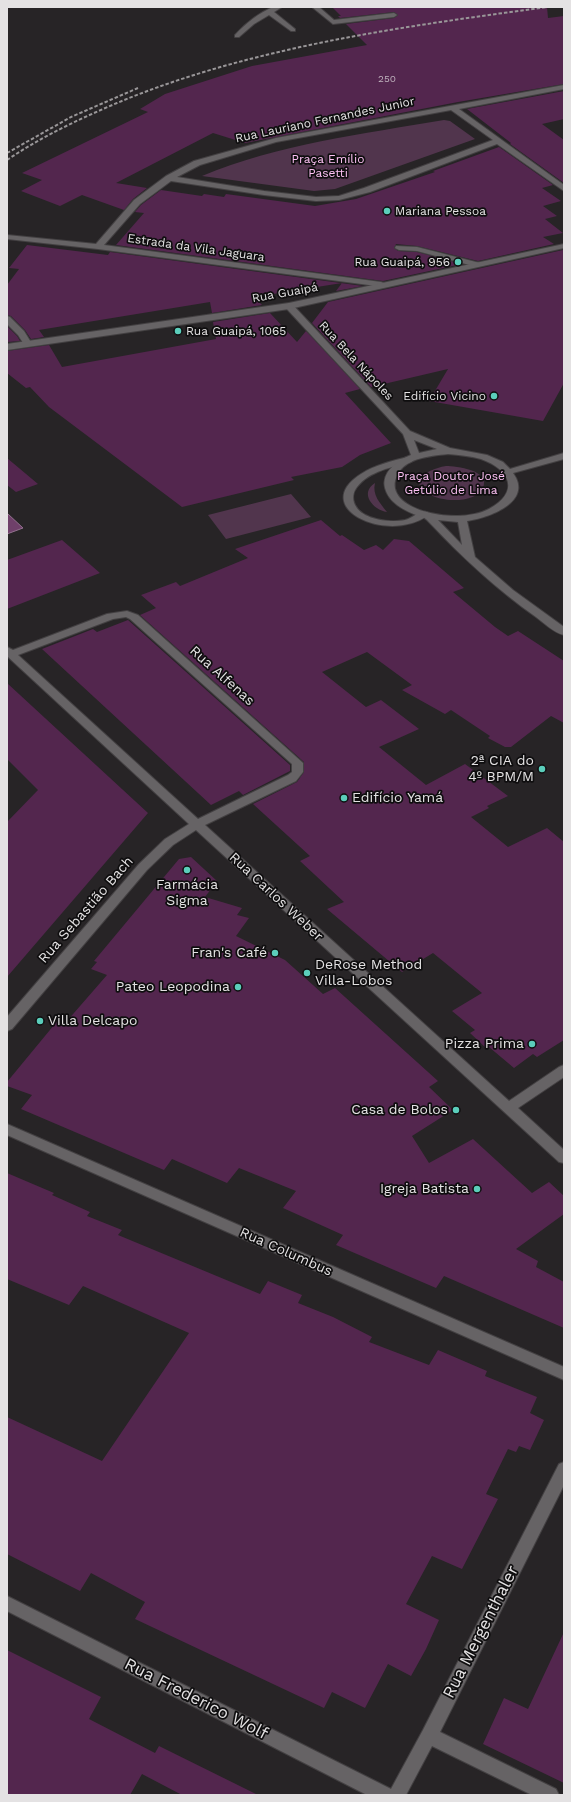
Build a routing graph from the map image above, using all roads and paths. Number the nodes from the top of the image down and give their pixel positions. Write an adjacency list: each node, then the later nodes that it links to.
1 (279, 7): 3 (street)
2 (315, 7): 4 (street)
3 (268, 12): 5 (street); 6 (street)
4 (394, 15)
5 (293, 30)
6 (237, 36)
7 (564, 87): 8 (street, Rua Lauriano Fernandes Junior)
8 (452, 107): 9 (street); 10 (street, Rua Lauriano Fernandes Junior)
9 (498, 141): 10 (street); 11 (street)
10 (169, 178): 14 (street, Rua Lauriano Fernandes Junior)
11 (564, 189)
12 (7, 237): 14 (street, Estrada da Vila Jaguara)
13 (564, 246): 16 (street, Rua Guaipá)
14 (98, 247): 17 (street, Estrada da Vila Jaguara)
15 (400, 248): 16 (street)
16 (477, 265): 17 (street, Rua Guaipá)
17 (381, 285): 18 (street, Rua Guaipá)
18 (288, 306): 20 (street, Rua Guaipá); 22 (street, Rua Bela Nápoles)
19 (7, 319): 20 (street)
20 (28, 344): 21 (street, Rua Guaipá)
21 (7, 347)
22 (406, 433): 23 (street); 25 (street)
23 (448, 451): 25 (street); 26 (street)
24 (564, 456): 26 (street)
25 (412, 458): 27 (street); 27 (street)
26 (508, 472): 28 (street)
27 (426, 515): 28 (street); 29 (street)
28 (462, 518): 29 (street)
29 (470, 558): 30 (street)
30 (564, 632)
31 (9, 652): 32 (street, Rua Carlos Weber); 32 (street, Rua Alfenas)
32 (198, 824): 33 (street, Rua Sebastião Bach); 35 (street, Rua Carlos Weber)
33 (7, 1026)
34 (564, 1070): 35 (street)
35 (508, 1108): 37 (street, Rua Carlos Weber)
36 (7, 1129): 38 (street, Rua Columbus)
37 (564, 1158)
38 (564, 1374)
39 (564, 1469): 41 (street, Rua Mergenthaler)
40 (7, 1603): 42 (street, Rua Frederico Wolf)
41 (429, 1736): 43 (street, Rua Mergenthaler); 44 (street)
42 (385, 1795)
43 (397, 1795)
44 (550, 1795)

